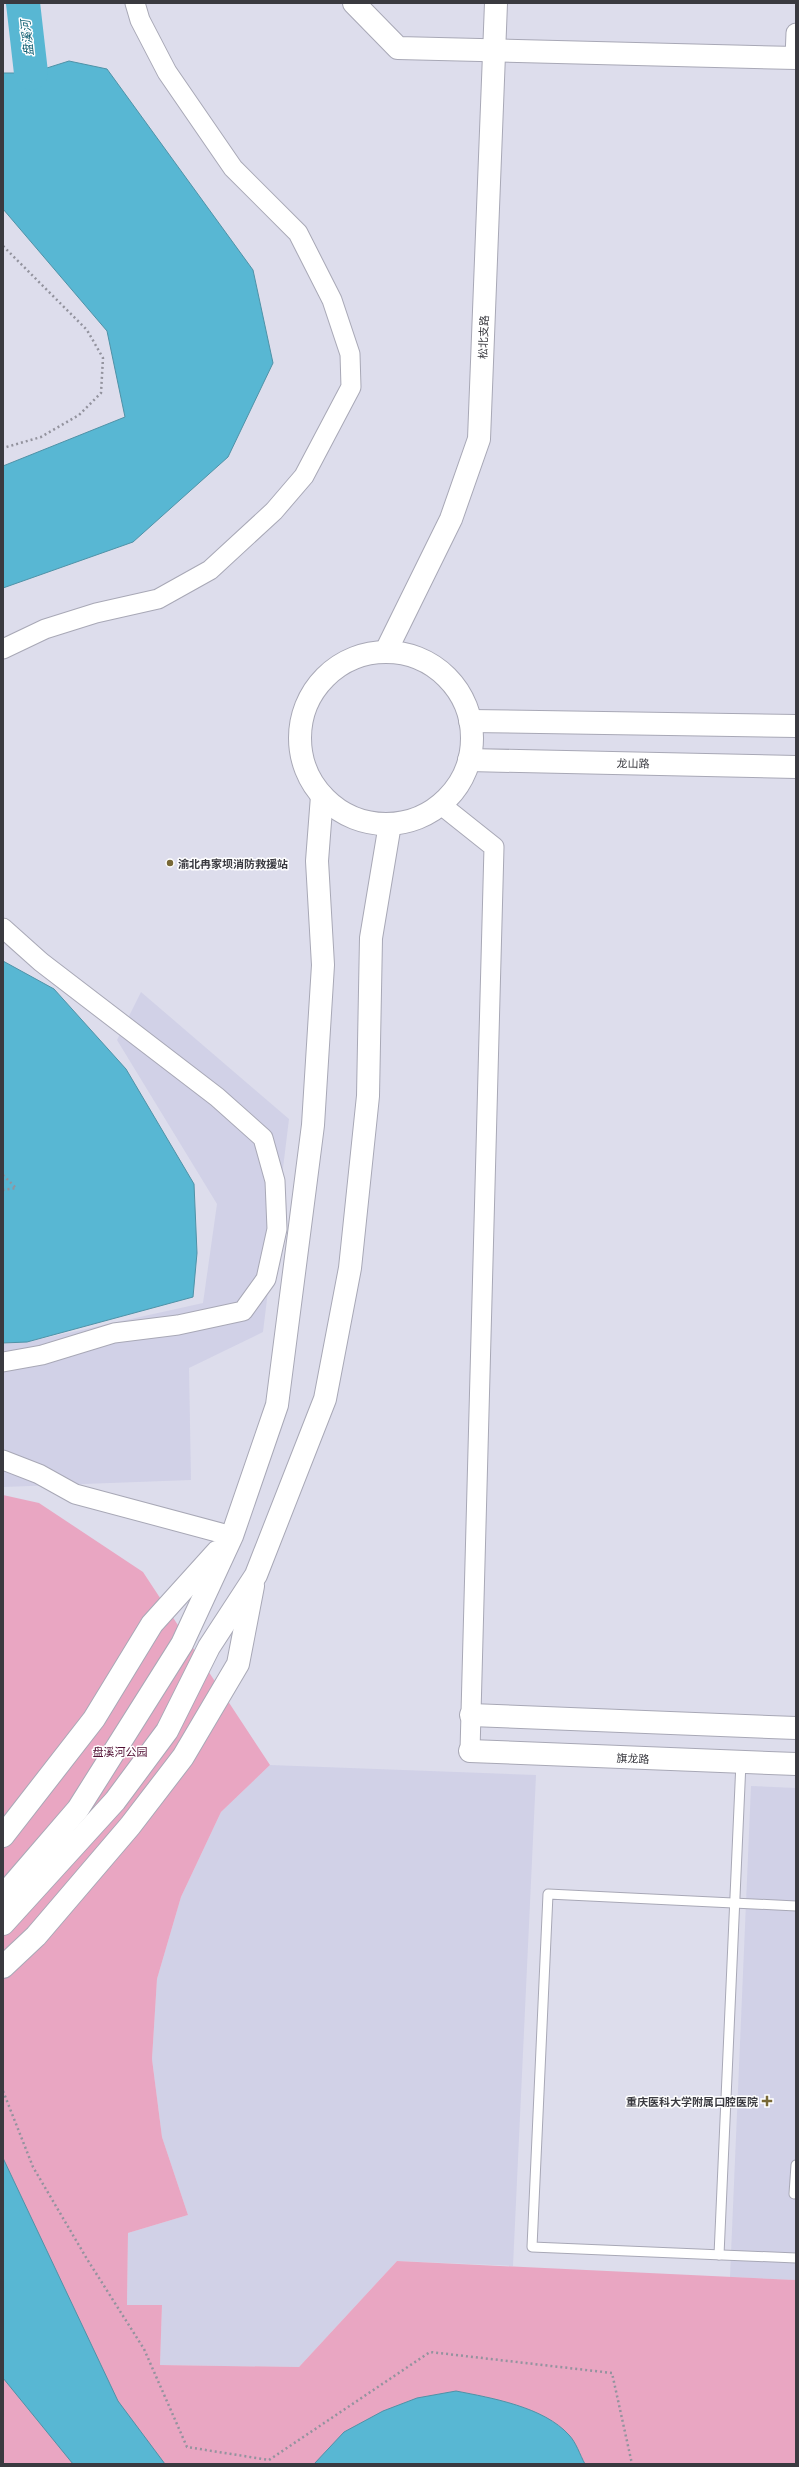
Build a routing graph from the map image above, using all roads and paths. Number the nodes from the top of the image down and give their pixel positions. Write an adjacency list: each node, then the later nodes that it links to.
1 (135, 3): 9 (street)
2 (354, 3): 5 (main road)
3 (496, 3): 5 (main road, 松北支路)
4 (796, 33): 6 (street)
5 (495, 50): 6 (main road); 10 (main road, 松北支路)
6 (796, 58)
7 (3, 246): 8 (path)
8 (3, 448)
9 (3, 649)
10 (386, 652): 11 (main road); 15 (main road)
11 (470, 721): 12 (main road); 13 (main road)
12 (796, 726)
13 (469, 760): 14 (main road, 龙山路); 16 (main road)
14 (796, 767)
15 (322, 796): 17 (main road); 23 (main road)
16 (440, 804): 17 (main road); 25 (street)
17 (390, 824): 24 (main road)
18 (3, 928): 21 (street)
19 (3, 1175): 20 (path)
20 (3, 1190)
21 (3, 1362)
22 (3, 1460): 23 (street)
23 (232, 1536): 30 (main road); 31 (main road)
24 (256, 1575): 34 (main road); 35 (main road)
25 (471, 1715): 26 (main road); 27 (street)
26 (796, 1728)
27 (470, 1751): 28 (main road, 旗龙路)
28 (741, 1762): 29 (main road, 旗龙路); 32 (lane)
29 (796, 1764)
30 (3, 1836)
31 (3, 1896)
32 (735, 1904): 33 (lane); 39 (lane); 39 (lane)
33 (796, 1906)
34 (6, 1921)
35 (3, 1967)
36 (3, 2091): 41 (path)
37 (796, 2165): 38 (lane)
38 (794, 2194)
39 (719, 2255): 40 (lane)
40 (796, 2258)
41 (632, 2464)

